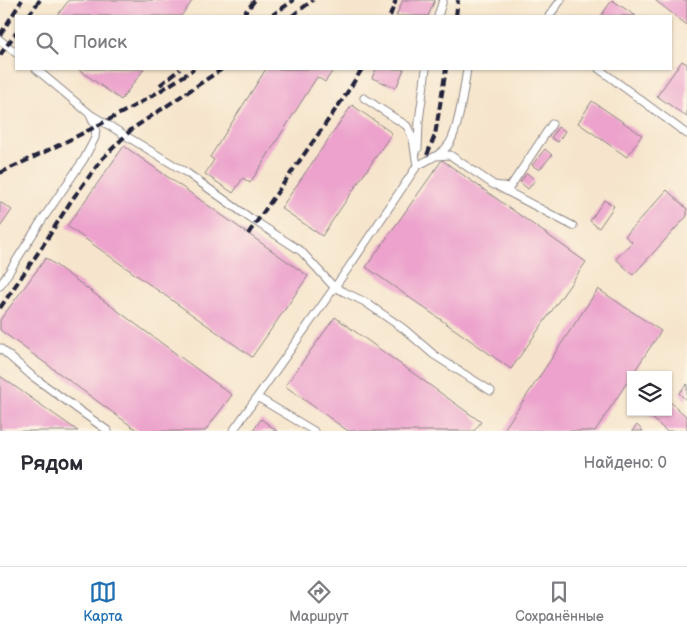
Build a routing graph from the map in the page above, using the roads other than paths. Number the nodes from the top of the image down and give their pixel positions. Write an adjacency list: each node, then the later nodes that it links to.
1 (443, 0): 3 (lane)
2 (561, 0): 4 (lane)
3 (438, 15)
4 (550, 15)
5 (0, 40): 6 (lane)
6 (15, 52)
7 (37, 70): 12 (lane)
8 (426, 70): 16 (lane)
9 (467, 70): 15 (lane)
10 (600, 70): 14 (lane)
11 (364, 98): 16 (lane)
12 (90, 114): 19 (lane); 20 (lane)
13 (552, 124): 17 (lane)
14 (687, 134)
15 (436, 156): 16 (lane); 17 (lane)
16 (416, 166): 20 (lane)
17 (494, 185): 18 (lane)
18 (573, 226)
19 (0, 286)
20 (334, 287): 22 (lane); 23 (lane)
21 (0, 348): 24 (lane)
22 (491, 391)
23 (257, 397): 25 (lane); 26 (lane)
24 (108, 431)
25 (233, 431)
26 (314, 431)

